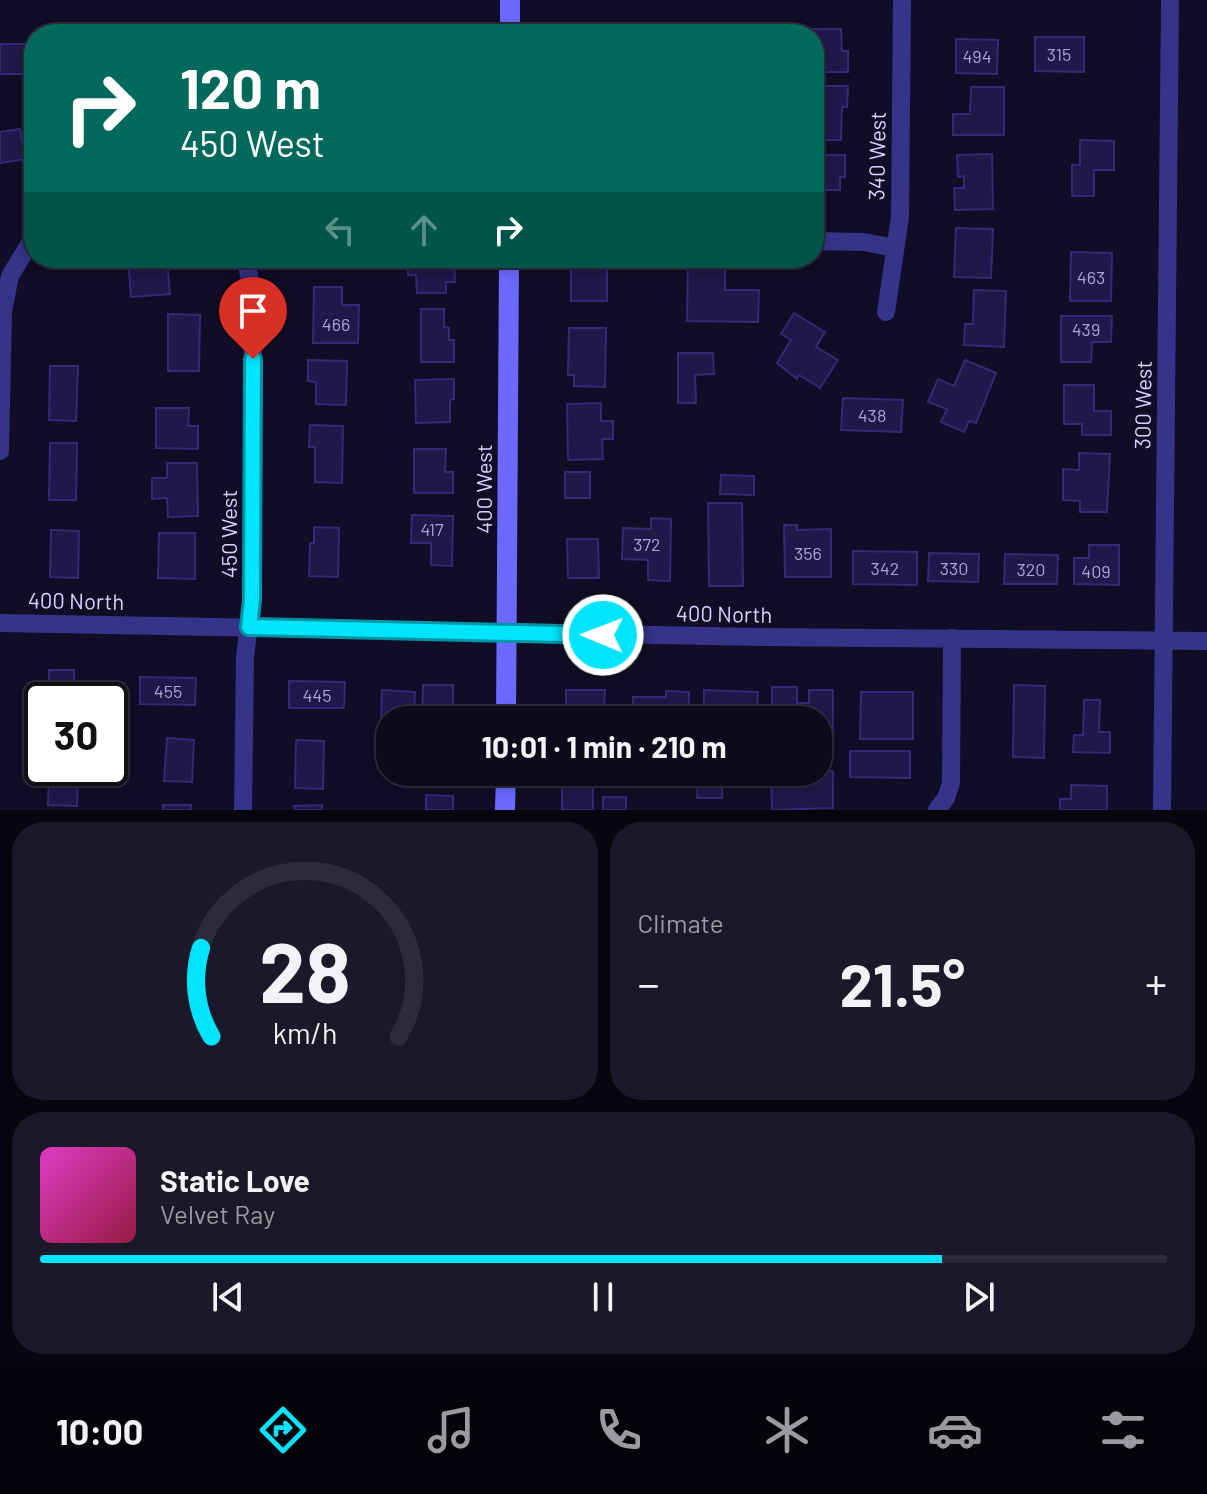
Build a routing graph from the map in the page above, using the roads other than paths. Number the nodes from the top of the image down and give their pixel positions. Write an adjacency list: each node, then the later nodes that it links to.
1 (510, 0): 4 (street)
2 (902, 0): 6 (street, 340 West)
3 (1170, 0): 16 (street, 300 West)
4 (510, 24)
5 (824, 241): 6 (street)
6 (895, 248): 10 (street, 340 West)
7 (24, 253): 11 (street)
8 (248, 268): 13 (street, 450 West)
9 (509, 268): 14 (street, 400 West)
10 (886, 312)
11 (0, 451)
12 (0, 623): 13 (street, 400 North)
13 (249, 627): 14 (street, 400 North); 20 (street, 450 West)
14 (506, 633): 15 (street, 400 North); 18 (street, 400 West)
15 (952, 638): 16 (street, 400 North); 22 (street)
16 (1163, 640): 17 (street, 400 North); 23 (street, 300 West)
17 (1207, 641)
18 (506, 706)
19 (506, 786): 21 (street)
20 (243, 810)
21 (505, 810)
22 (937, 810)
23 (1162, 810)

